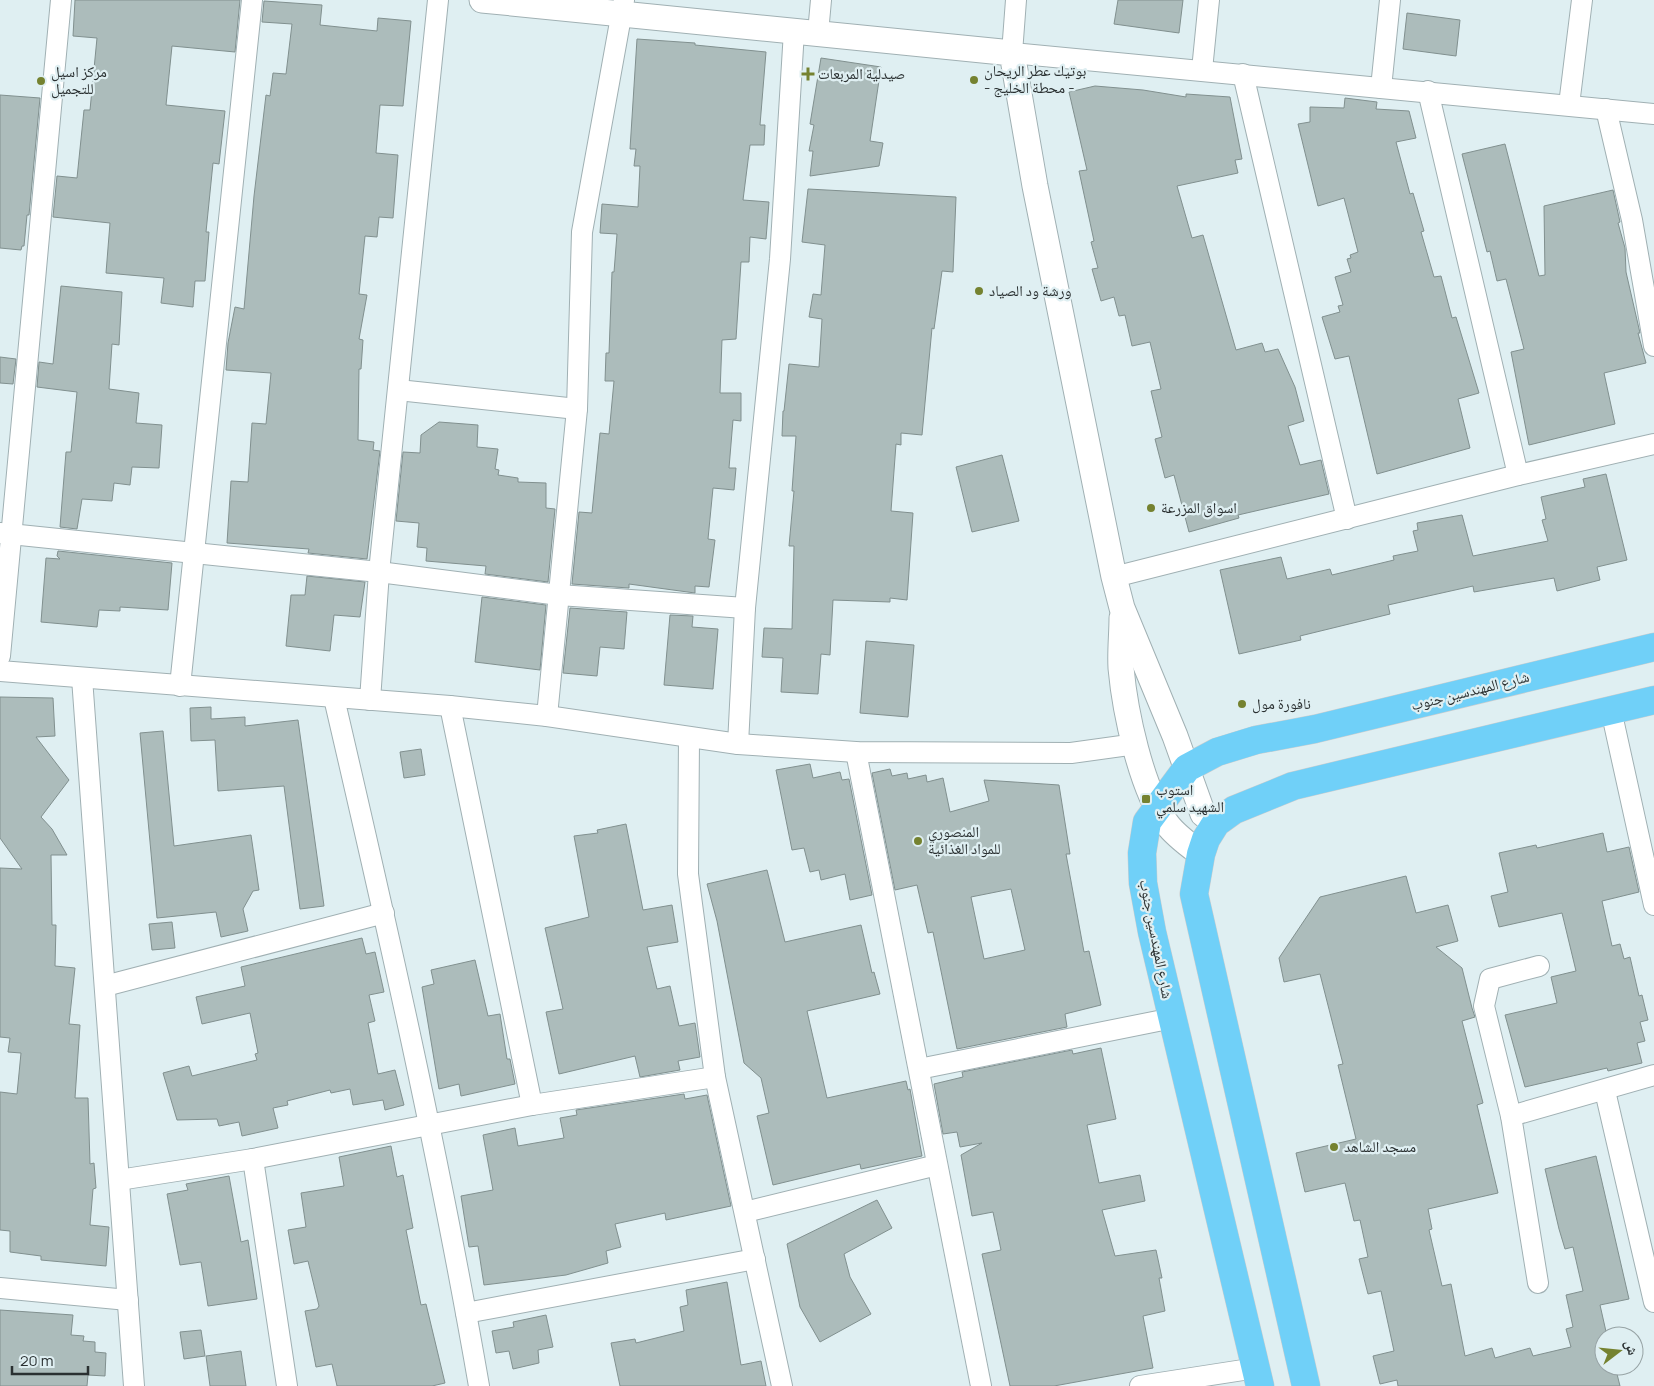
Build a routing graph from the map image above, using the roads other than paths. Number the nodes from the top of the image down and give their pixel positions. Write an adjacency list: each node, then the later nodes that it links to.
1 (61, 0): 27 (street)
2 (252, 0): 28 (street)
3 (438, 0): 22 (street)
4 (482, 0): 10 (street)
5 (821, 0): 12 (street)
6 (1016, 0): 13 (street)
7 (1209, 0): 14 (street)
8 (1390, 0): 16 (street)
9 (1582, 0): 18 (street)
10 (624, 7): 11 (street); 23 (street)
11 (794, 31): 12 (street); 32 (street)
12 (818, 33): 13 (street)
13 (1012, 53): 14 (street); 30 (street)
14 (1202, 70): 15 (street)
15 (1243, 74): 16 (street); 26 (street)
16 (1381, 88): 17 (street)
17 (1428, 91): 18 (street); 25 (street)
18 (1568, 105): 19 (street)
19 (1606, 109): 20 (street); 21 (street)
20 (1654, 114)
21 (1654, 346)
22 (398, 390): 23 (street); 29 (street)
23 (576, 409): 31 (street)
24 (1654, 444): 25 (street)
25 (1518, 475): 26 (street)
26 (1347, 519): 30 (street)
27 (6, 534): 28 (street); 35 (street)
28 (194, 552): 29 (street); 38 (street)
29 (379, 572): 31 (street); 40 (street)
30 (1114, 577): 33 (street)
31 (558, 594): 32 (street); 44 (street)
32 (745, 608): 46 (street)
33 (1122, 608): 47 (street); 49 (street)
34 (1654, 647): 49 (highway, شارع المهندسين جنوب)
35 (0, 656)
36 (0, 671): 37 (street)
37 (82, 678): 38 (street); 56 (street)
38 (180, 686): 39 (street)
39 (334, 698): 40 (street); 54 (street)
40 (370, 700): 42 (street)
41 (1654, 700): 43 (highway)
42 (450, 706): 44 (street); 62 (street)
43 (1611, 710): 51 (highway); 53 (street)
44 (547, 716): 45 (street)
45 (689, 738): 46 (street); 60 (street)
46 (738, 744): 48 (street)
47 (1136, 744): 48 (street); 50 (street)
48 (856, 752): 58 (street)
49 (1187, 768): 50 (highway, شارع المهندسين جنوب); 51 (street)
50 (1157, 806): 52 (street); 57 (highway, شارع المهندسين جنوب)
51 (1216, 823): 52 (highway)
52 (1201, 854): 82 (highway)
53 (1654, 905)
54 (384, 913): 56 (street); 64 (street)
55 (1539, 966): 63 (street)
56 (105, 986): 67 (street)
57 (1173, 1018): 58 (street); 75 (highway, شارع المهندسين جنوب)
58 (918, 1069): 66 (street)
59 (1654, 1075): 61 (street)
60 (714, 1078): 62 (street); 68 (street)
61 (1605, 1091): 63 (street); 73 (street)
62 (532, 1105): 64 (street)
63 (1511, 1116): 70 (street)
64 (428, 1126): 65 (street); 74 (street)
65 (253, 1159): 67 (street); 77 (street)
66 (937, 1165): 68 (street); 80 (street)
67 (119, 1180): 72 (street)
68 (745, 1212): 69 (street)
69 (756, 1258): 74 (street); 79 (street)
70 (1538, 1284)
71 (0, 1288): 72 (street)
72 (128, 1300): 76 (street)
73 (1654, 1302)
74 (466, 1312): 78 (street)
75 (1258, 1377): 81 (street)
76 (134, 1386)
77 (288, 1386)
78 (479, 1386)
79 (782, 1386)
80 (981, 1386)
81 (1140, 1386)
82 (1306, 1386)

